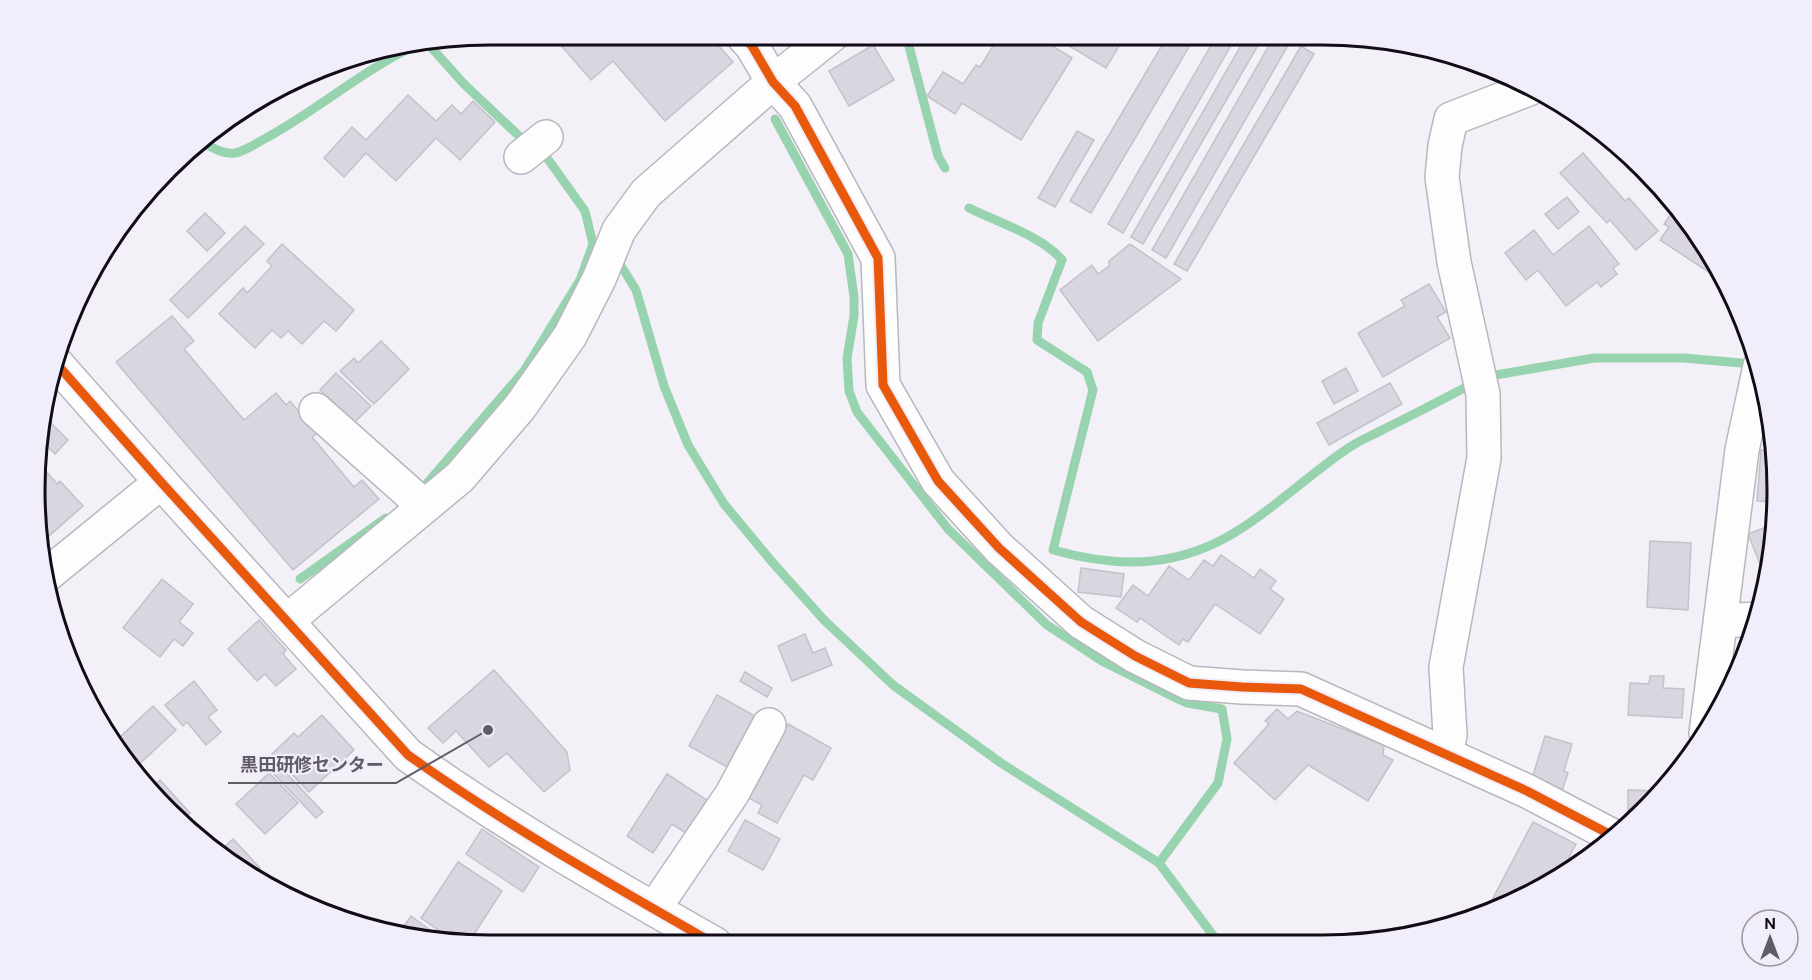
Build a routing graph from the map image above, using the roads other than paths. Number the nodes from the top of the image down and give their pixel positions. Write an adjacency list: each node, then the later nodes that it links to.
1 (751, 45): 3 (street)
2 (819, 45): 3 (street)
3 (773, 82): 9 (street); 16 (street)
4 (1521, 92): 16 (street)
5 (62, 370): 8 (street)
6 (316, 410): 9 (street)
7 (1760, 413): 13 (street)
8 (161, 482): 10 (street); 12 (street)
9 (424, 506): 12 (street)
10 (53, 570)
11 (1747, 620): 13 (street)
12 (287, 621): 18 (street)
13 (1720, 621): 14 (street)
14 (1709, 708)
15 (769, 725): 18 (street)
16 (1446, 754): 17 (street)
17 (1606, 832)
18 (654, 909): 19 (street)
19 (699, 935)

